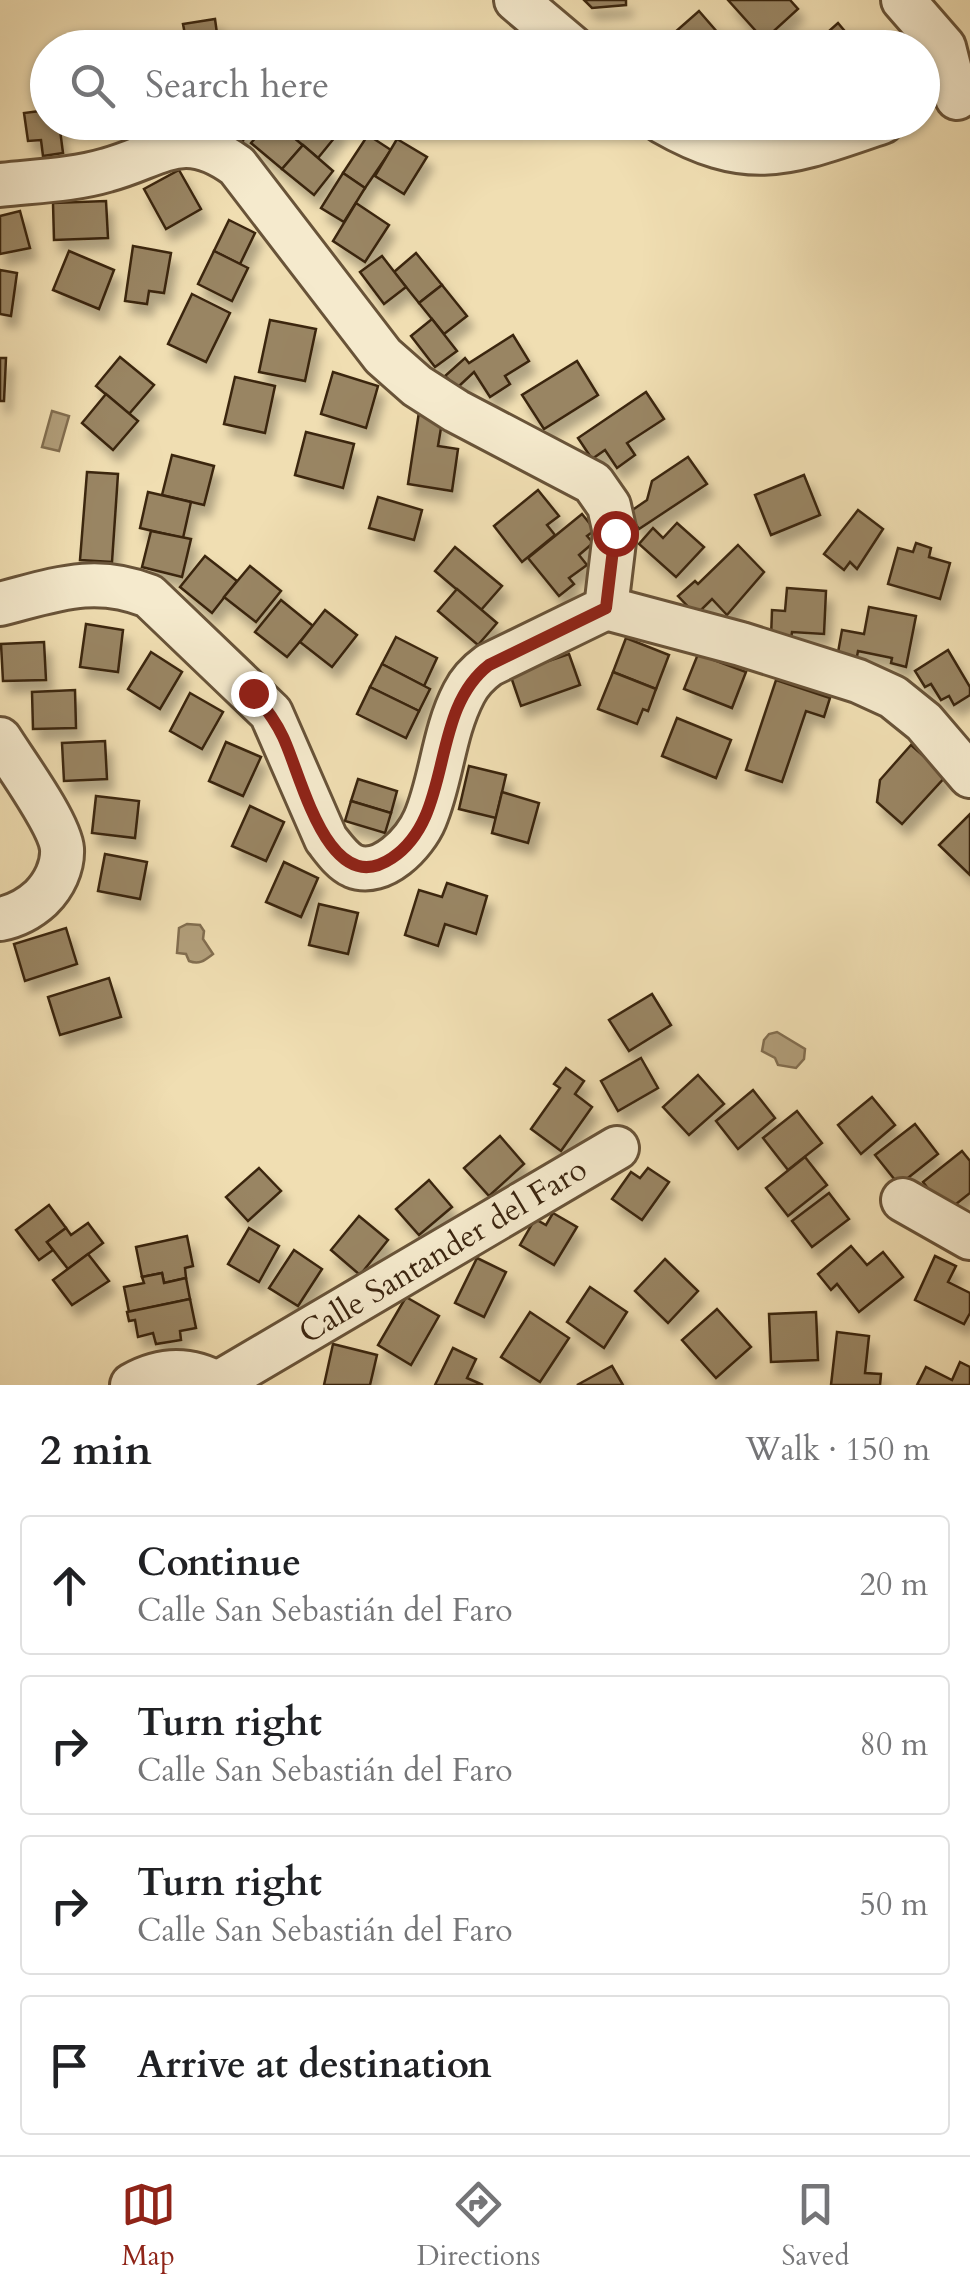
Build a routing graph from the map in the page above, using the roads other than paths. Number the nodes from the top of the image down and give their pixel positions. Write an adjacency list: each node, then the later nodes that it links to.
1 (516, 0): 3 (street)
2 (903, 0): 4 (street)
3 (552, 30)
4 (957, 42): 5 (street)
5 (950, 100)
6 (694, 140): 7 (street)
7 (827, 140)
8 (0, 186): 10 (street)
9 (0, 604): 10 (street)
10 (606, 608): 12 (street)
11 (0, 740): 13 (street)
12 (970, 776)
13 (0, 919)
14 (617, 1148): 17 (street, Calle Santander del Faro)
15 (903, 1200): 16 (street)
16 (970, 1238)
17 (220, 1384): 18 (street)
18 (132, 1385)

